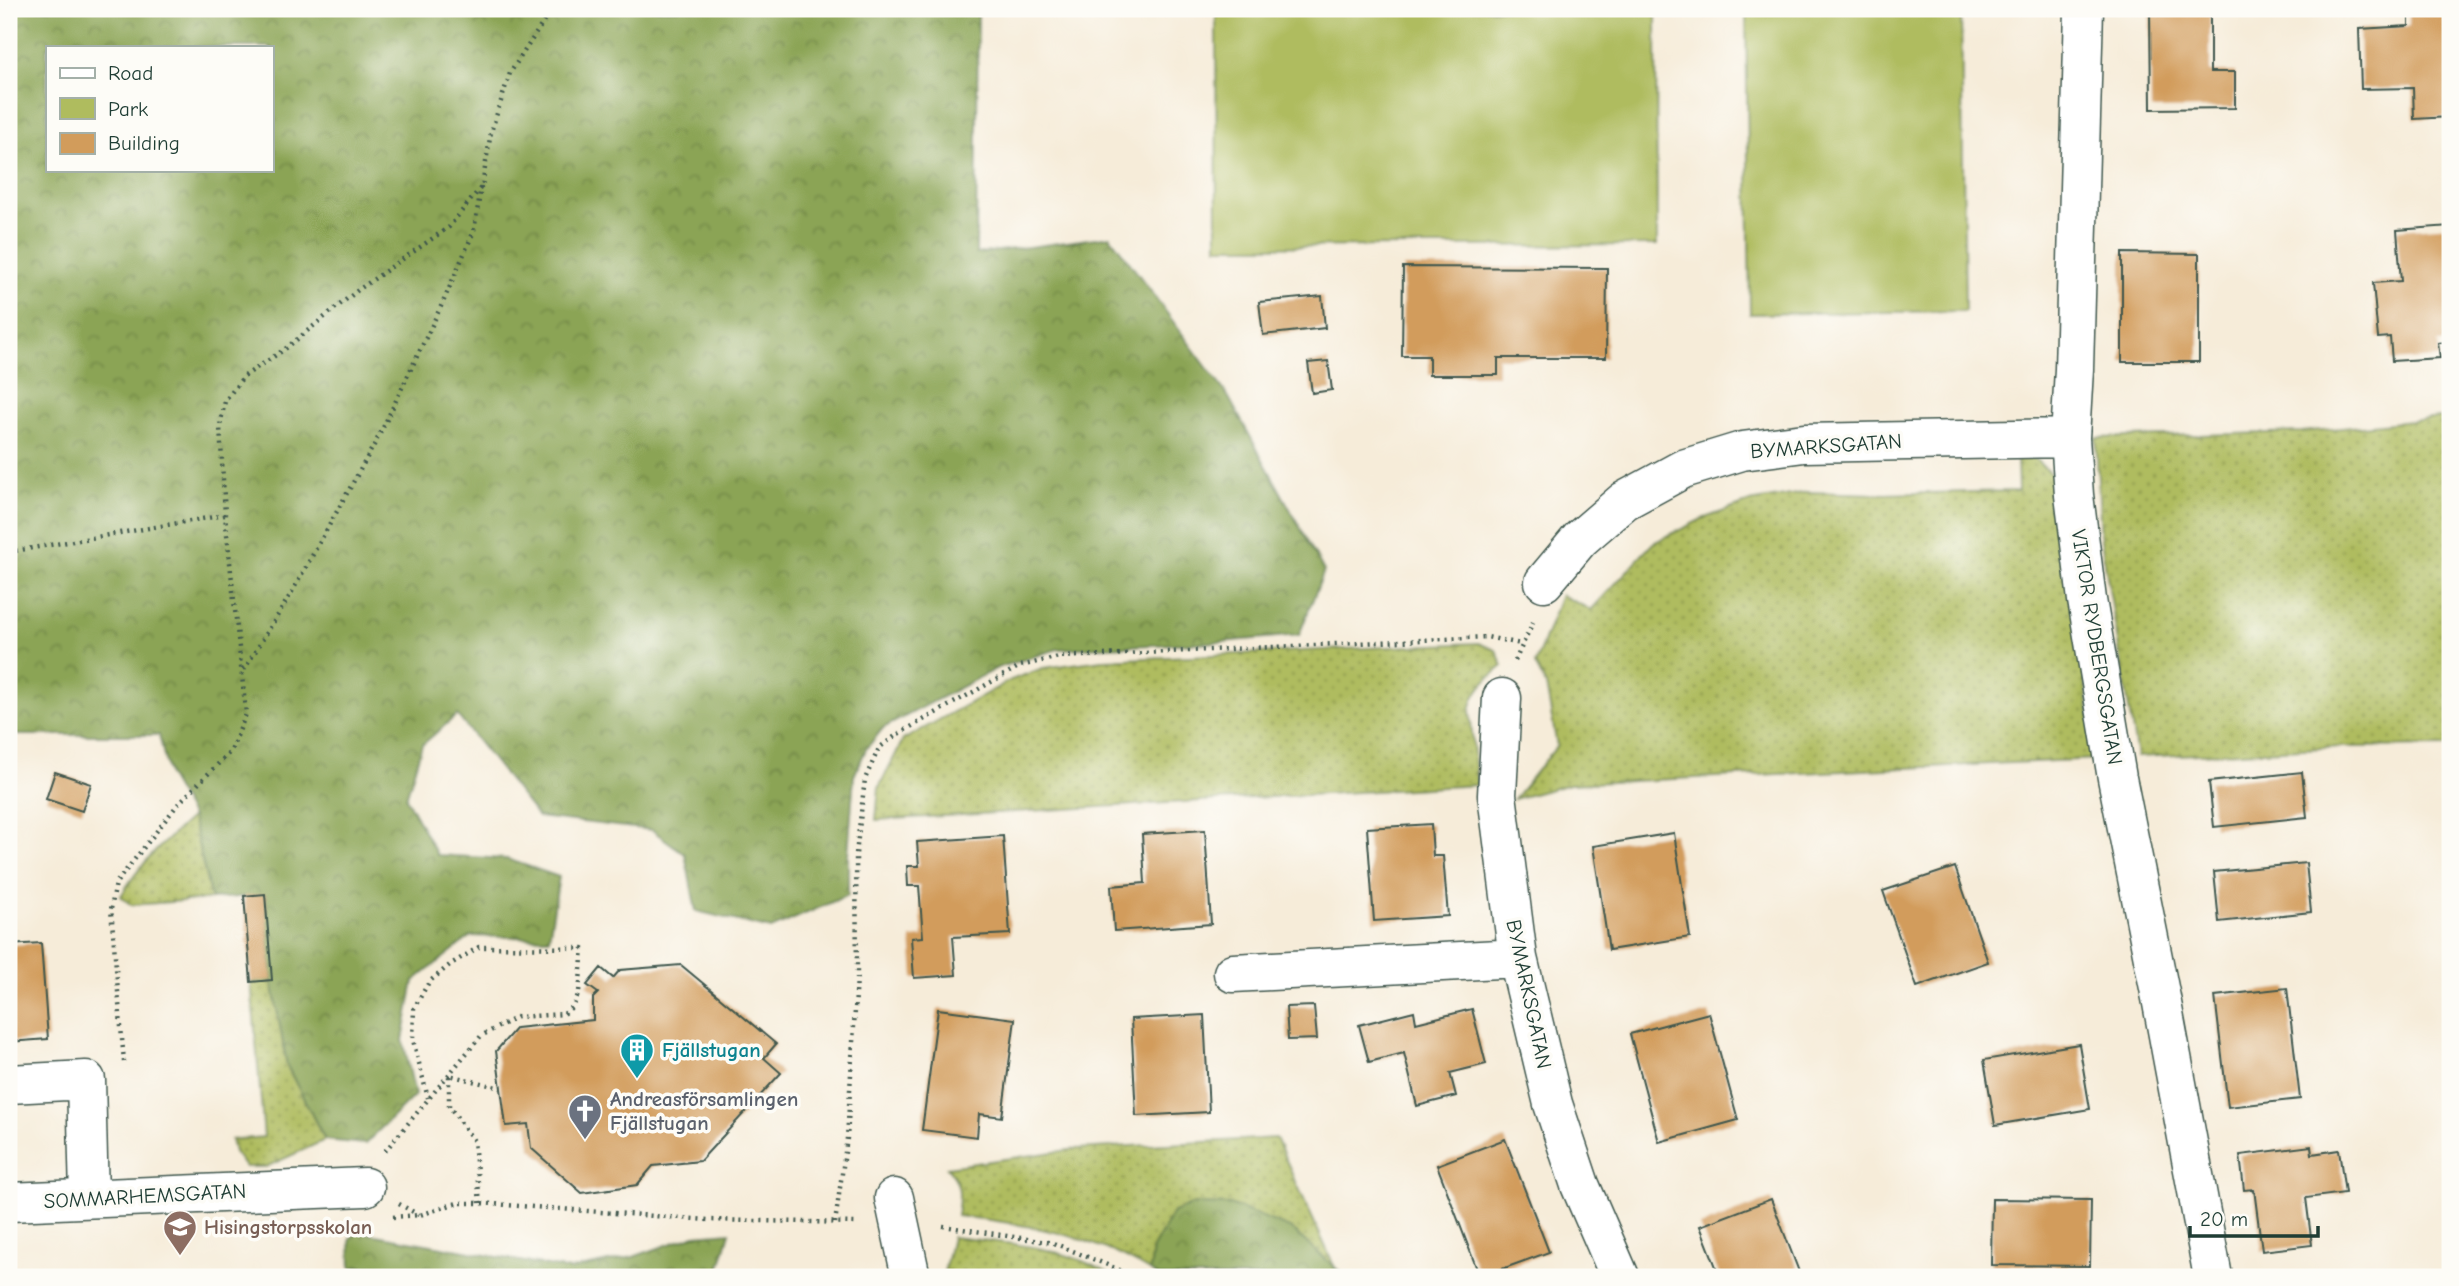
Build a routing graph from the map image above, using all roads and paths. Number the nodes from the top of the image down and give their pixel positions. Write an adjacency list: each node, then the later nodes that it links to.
1 (552, 9): 3 (path)
2 (2084, 9): 4 (street, VIKTOR RYDBERGSGATAN)
3 (482, 186): 5 (path); 9 (path)
4 (2070, 438): 7 (street, BYMARKSGATAN); 29 (street, VIKTOR RYDBERGSGATAN)
5 (225, 515): 6 (path); 9 (path)
6 (9, 552)
7 (1544, 582): 8 (path)
8 (1521, 644): 10 (path); 25 (path)
9 (243, 671): 13 (path)
10 (1502, 698): 11 (street, BYMARKSGATAN)
11 (1518, 958): 12 (street); 28 (street, BYMARKSGATAN)
12 (1233, 973)
13 (125, 1073)
14 (449, 1075): 16 (path); 17 (path); 17 (path); 21 (path)
15 (9, 1084): 19 (street)
16 (501, 1088)
17 (428, 1098): 18 (path)
18 (365, 1187): 19 (street, SOMMARHEMSGATAN); 23 (path)
19 (89, 1198): 20 (street, SOMMARHEMSGATAN)
20 (9, 1202)
21 (480, 1203): 23 (path); 25 (path)
22 (897, 1211): 25 (path); 26 (street); 27 (path)
23 (420, 1215): 24 (path)
24 (393, 1217)
25 (835, 1223)
26 (911, 1277)
27 (1137, 1277)
28 (1620, 1277)
29 (2213, 1277)

